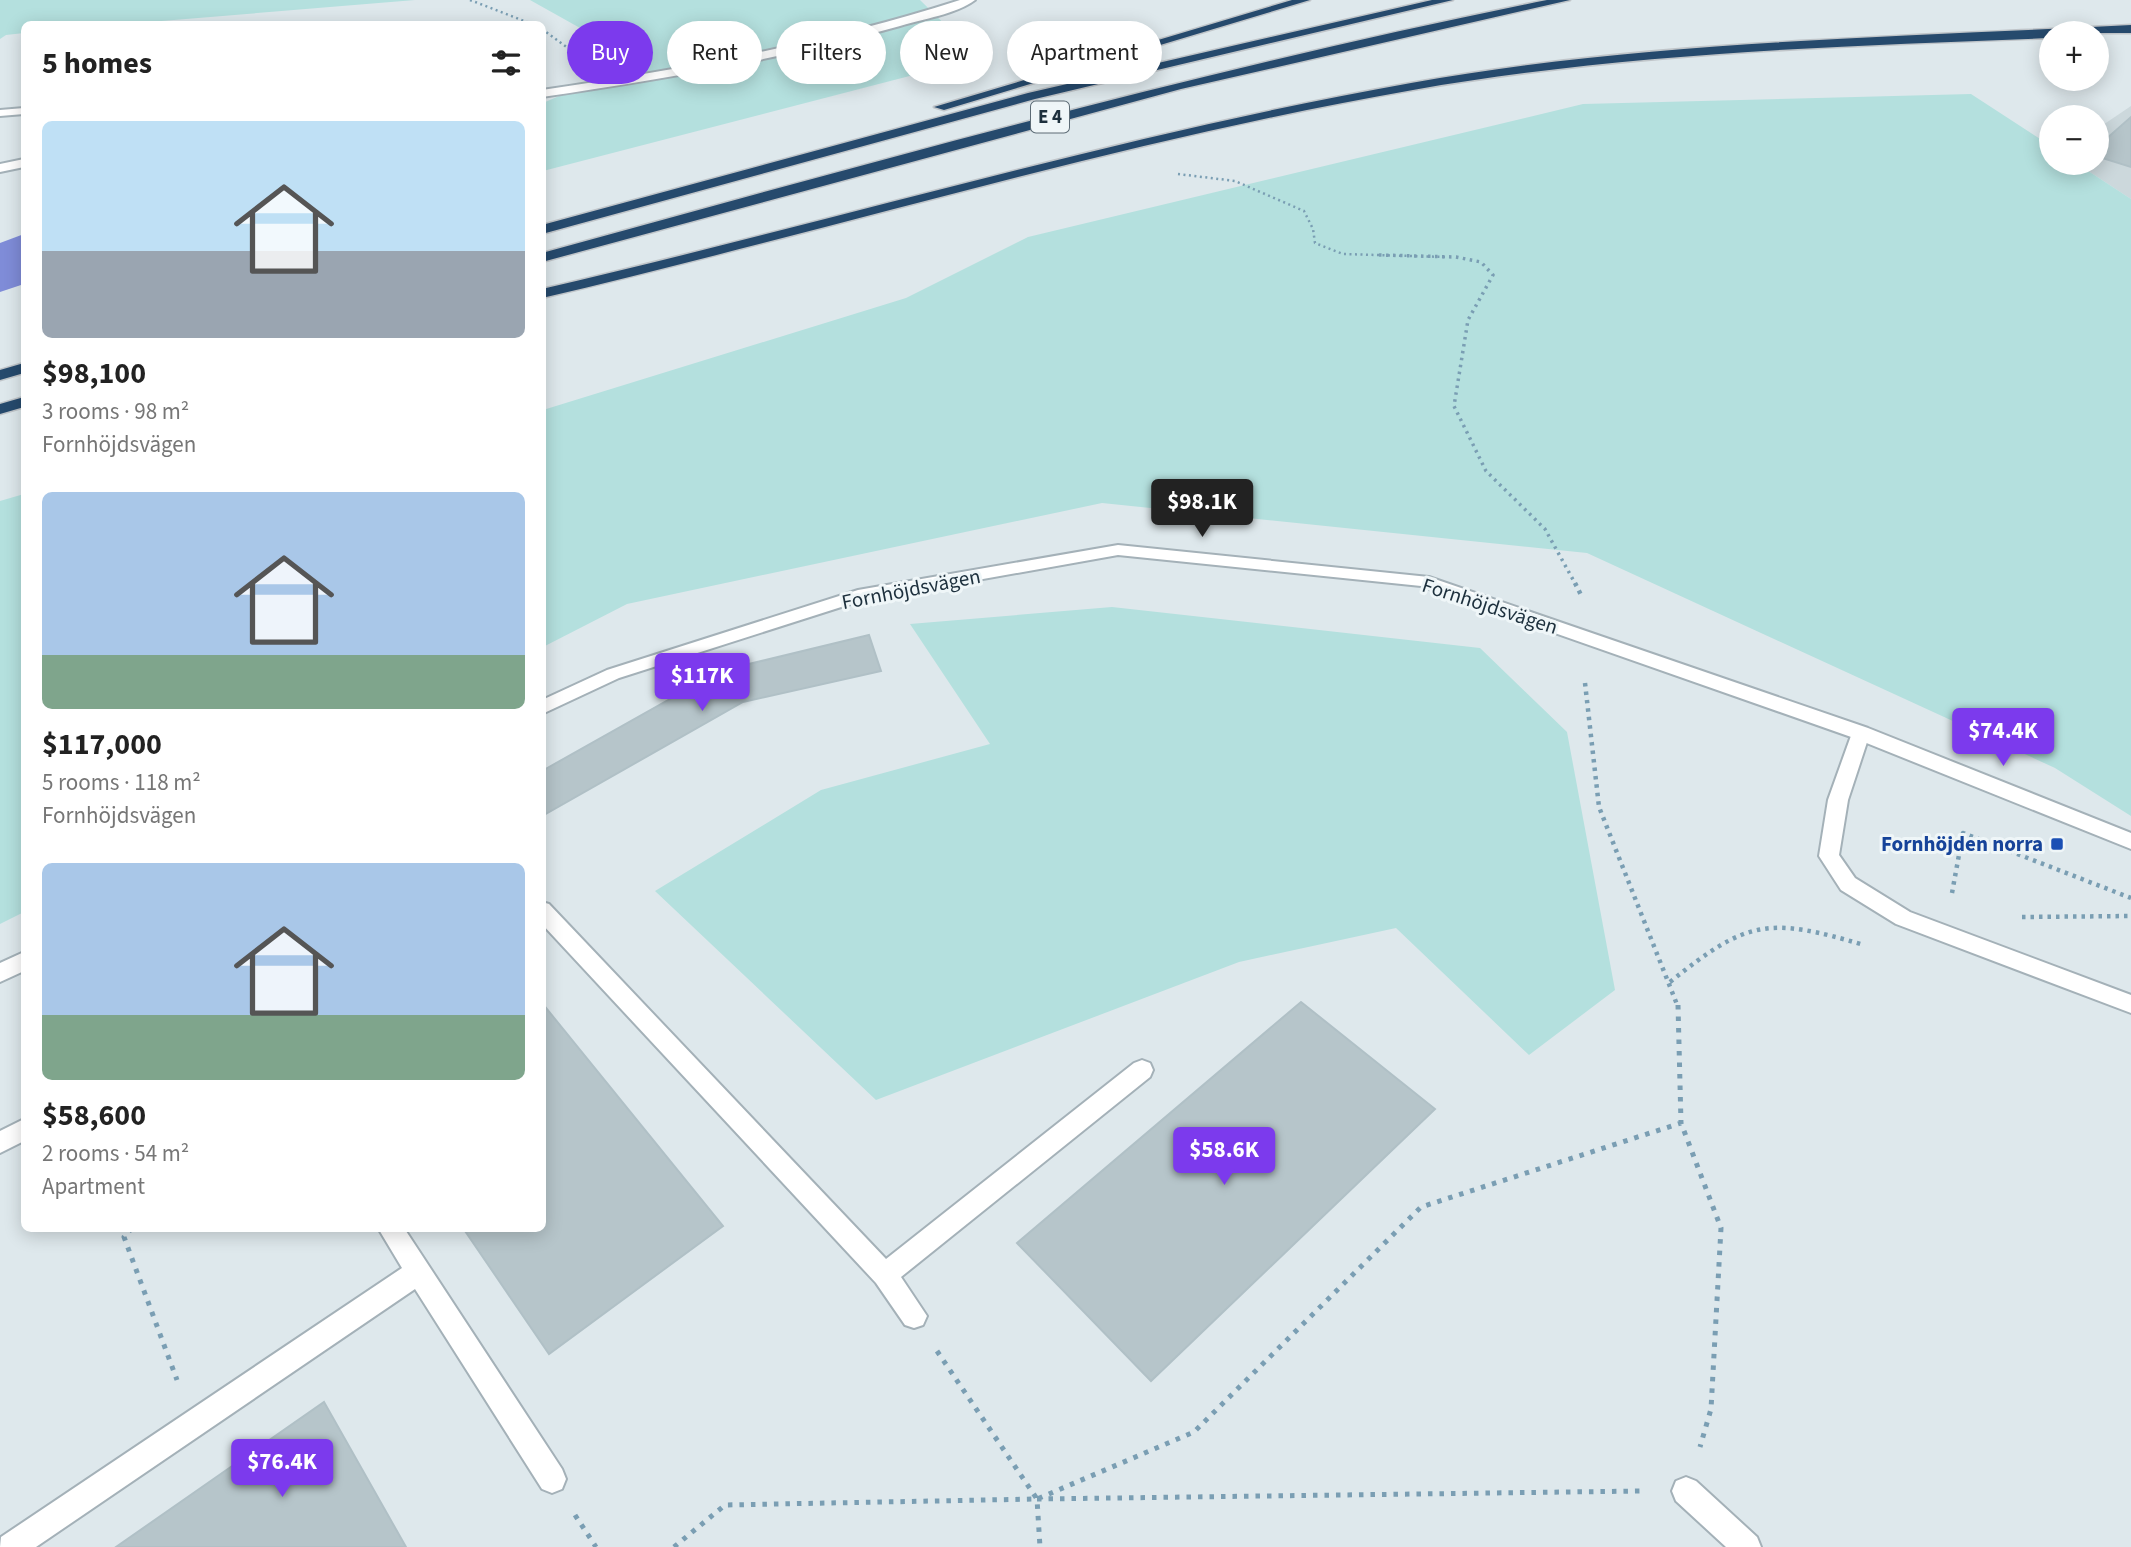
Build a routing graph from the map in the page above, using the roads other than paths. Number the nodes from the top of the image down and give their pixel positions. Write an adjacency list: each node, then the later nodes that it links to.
1 (970, 0): 8 (street)
2 (1304, 0): 13 (highway)
3 (1447, 0): 13 (highway, E 4)
4 (1564, 0): 15 (highway, E 4)
5 (2131, 29): 6 (highway)
6 (2109, 30)
7 (2039, 34): 16 (highway)
8 (546, 93)
9 (21, 111): 10 (street)
10 (0, 113)
11 (21, 164): 12 (street)
12 (0, 168)
13 (574, 222): 14 (highway, E 4)
14 (546, 229)
15 (546, 257)
16 (546, 293)
17 (21, 369): 18 (highway)
18 (0, 375)
19 (21, 403): 21 (highway)
20 (21, 408): 21 (highway)
21 (0, 411)
22 (546, 706): 23 (street, Fornhöjdsvägen)
23 (1861, 733): 24 (street, Fornhöjdsvägen); 28 (street)
24 (2131, 841)
25 (546, 914): 34 (street)
26 (21, 966): 27 (street)
27 (0, 973)
28 (2131, 1004)
29 (1142, 1070): 34 (street)
30 (21, 1131): 31 (street)
31 (0, 1143)
32 (393, 1232): 33 (street)
33 (418, 1272): 36 (street); 38 (street)
34 (885, 1275): 35 (street)
35 (914, 1316)
36 (552, 1479)
37 (1686, 1491): 39 (street)
38 (11, 1547)
39 (1747, 1547)

